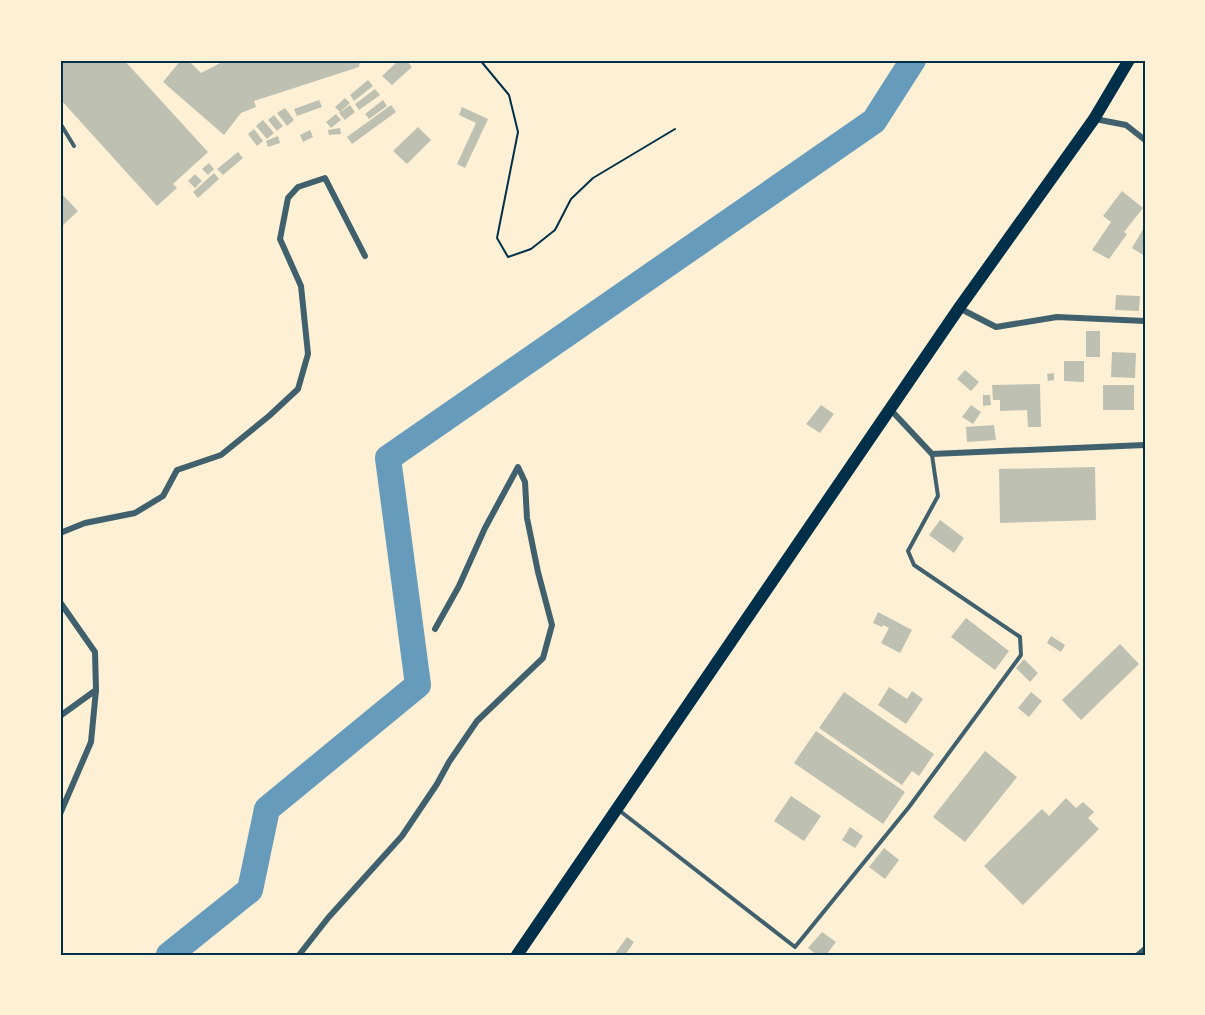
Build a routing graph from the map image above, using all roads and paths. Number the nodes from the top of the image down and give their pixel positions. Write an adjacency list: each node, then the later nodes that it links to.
1 (480, 60): 5 (path)
2 (1130, 60): 3 (main road)
3 (1094, 119): 6 (street); 9 (main road)
4 (60, 123): 7 (lane)
5 (675, 129)
6 (1145, 140)
7 (74, 146)
8 (365, 256): 14 (street)
9 (959, 308): 10 (street); 11 (main road)
10 (1145, 321)
11 (890, 409): 13 (street); 19 (main road)
12 (1145, 445): 13 (street)
13 (932, 454): 19 (lane)
14 (60, 533)
15 (60, 602): 17 (street)
16 (435, 629): 22 (street)
17 (96, 690): 18 (street); 20 (street)
18 (60, 716)
19 (617, 808): 23 (main road)
20 (60, 814)
21 (1145, 949): 24 (street)
22 (299, 955)
23 (517, 955)
24 (1138, 955)

